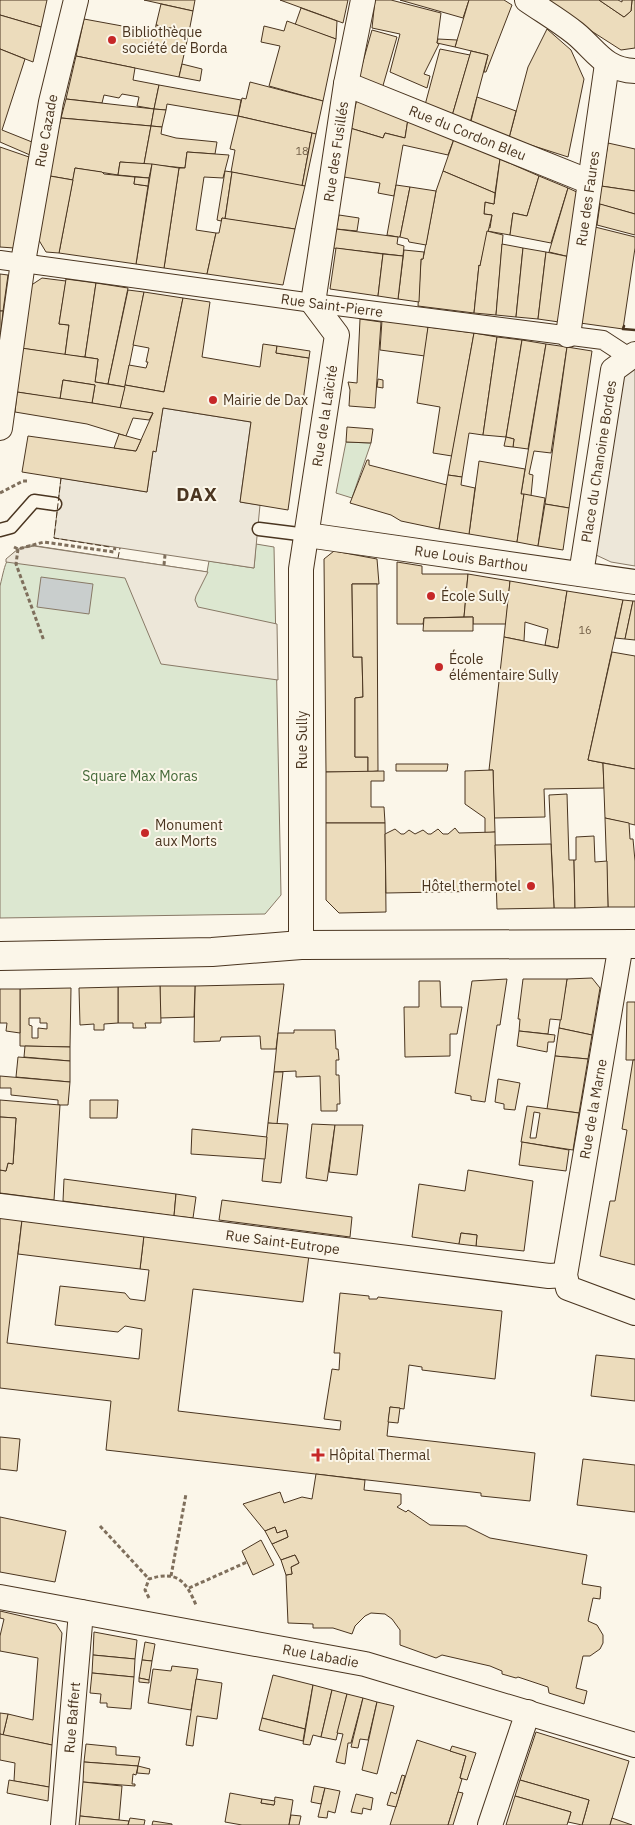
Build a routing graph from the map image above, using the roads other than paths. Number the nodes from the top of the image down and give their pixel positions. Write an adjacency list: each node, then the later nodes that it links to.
1 (76, 0): 9 (street, Rue Cazade)
2 (363, 0): 6 (street, Rue des Fusillés)
3 (527, 0): 4 (street)
4 (607, 64): 5 (street); 7 (street, Rue des Faures)
5 (635, 71)
6 (346, 84): 7 (street, Rue du Cordon Bleu); 10 (street, Rue des Fusillés)
7 (590, 182): 11 (street, Rue des Faures)
8 (0, 260): 9 (street, Rue Saint-Pierre)
9 (23, 262): 10 (street, Rue Saint-Pierre); 13 (street, Rue Cazade)
10 (313, 303): 11 (street, Rue Saint-Pierre); 18 (street, Rue de la Laïcité)
11 (568, 335): 12 (street, Rue Saint-Pierre)
12 (632, 356): 19 (street, Place du Chanoine Bordes)
13 (4, 376): 14 (street, Rue Cazade)
14 (0, 428)
15 (55, 504): 16 (lane)
16 (0, 530)
17 (259, 530): 18 (lane)
18 (307, 536): 19 (street, Rue Louis Barthou); 22 (street, Rue Sully)
19 (582, 574): 20 (street, Rue Louis Barthou)
20 (635, 582)
21 (628, 944): 22 (main road); 25 (street, Rue de la Marne)
22 (302, 945): 23 (main road)
23 (0, 956)
24 (0, 1206): 25 (street, Rue Saint-Eutrope)
25 (565, 1275): 26 (street)
26 (635, 1313)
27 (0, 1597): 28 (street, Rue Labadie)
28 (81, 1612): 29 (street, Rue Labadie); 31 (street, Rue Baffert)
29 (528, 1712): 30 (street, Rue Labadie); 32 (street)
30 (635, 1745)
31 (63, 1825)
32 (490, 1825)

